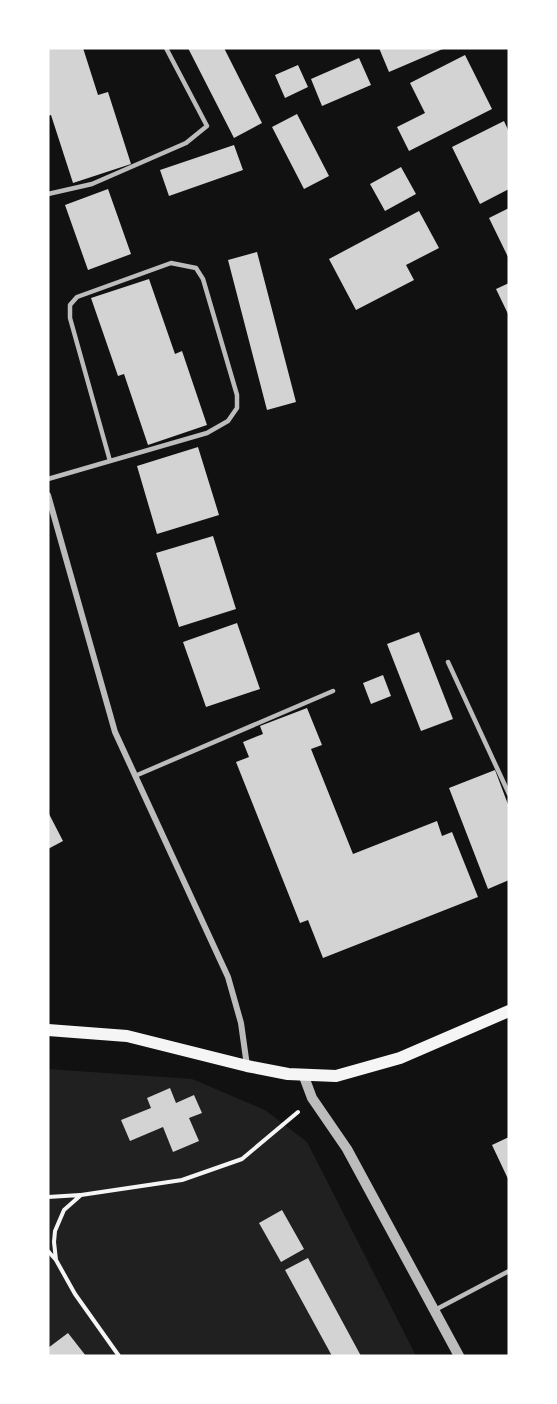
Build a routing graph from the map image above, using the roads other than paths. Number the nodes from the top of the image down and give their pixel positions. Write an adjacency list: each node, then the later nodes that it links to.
1 (166, 48): 2 (lane)
2 (48, 194)
3 (110, 461): 3 (lane); 4 (lane)
4 (48, 479)
5 (48, 495): 8 (street)
6 (448, 662): 9 (lane)
7 (333, 691): 8 (lane)
8 (135, 776): 12 (street)
9 (509, 794)
10 (509, 1011): 13 (main road)
11 (48, 1030): 12 (main road)
12 (247, 1066): 13 (main road)
13 (303, 1074): 15 (street)
14 (509, 1271): 15 (lane)
15 (435, 1310): 16 (street)
16 (459, 1356)

